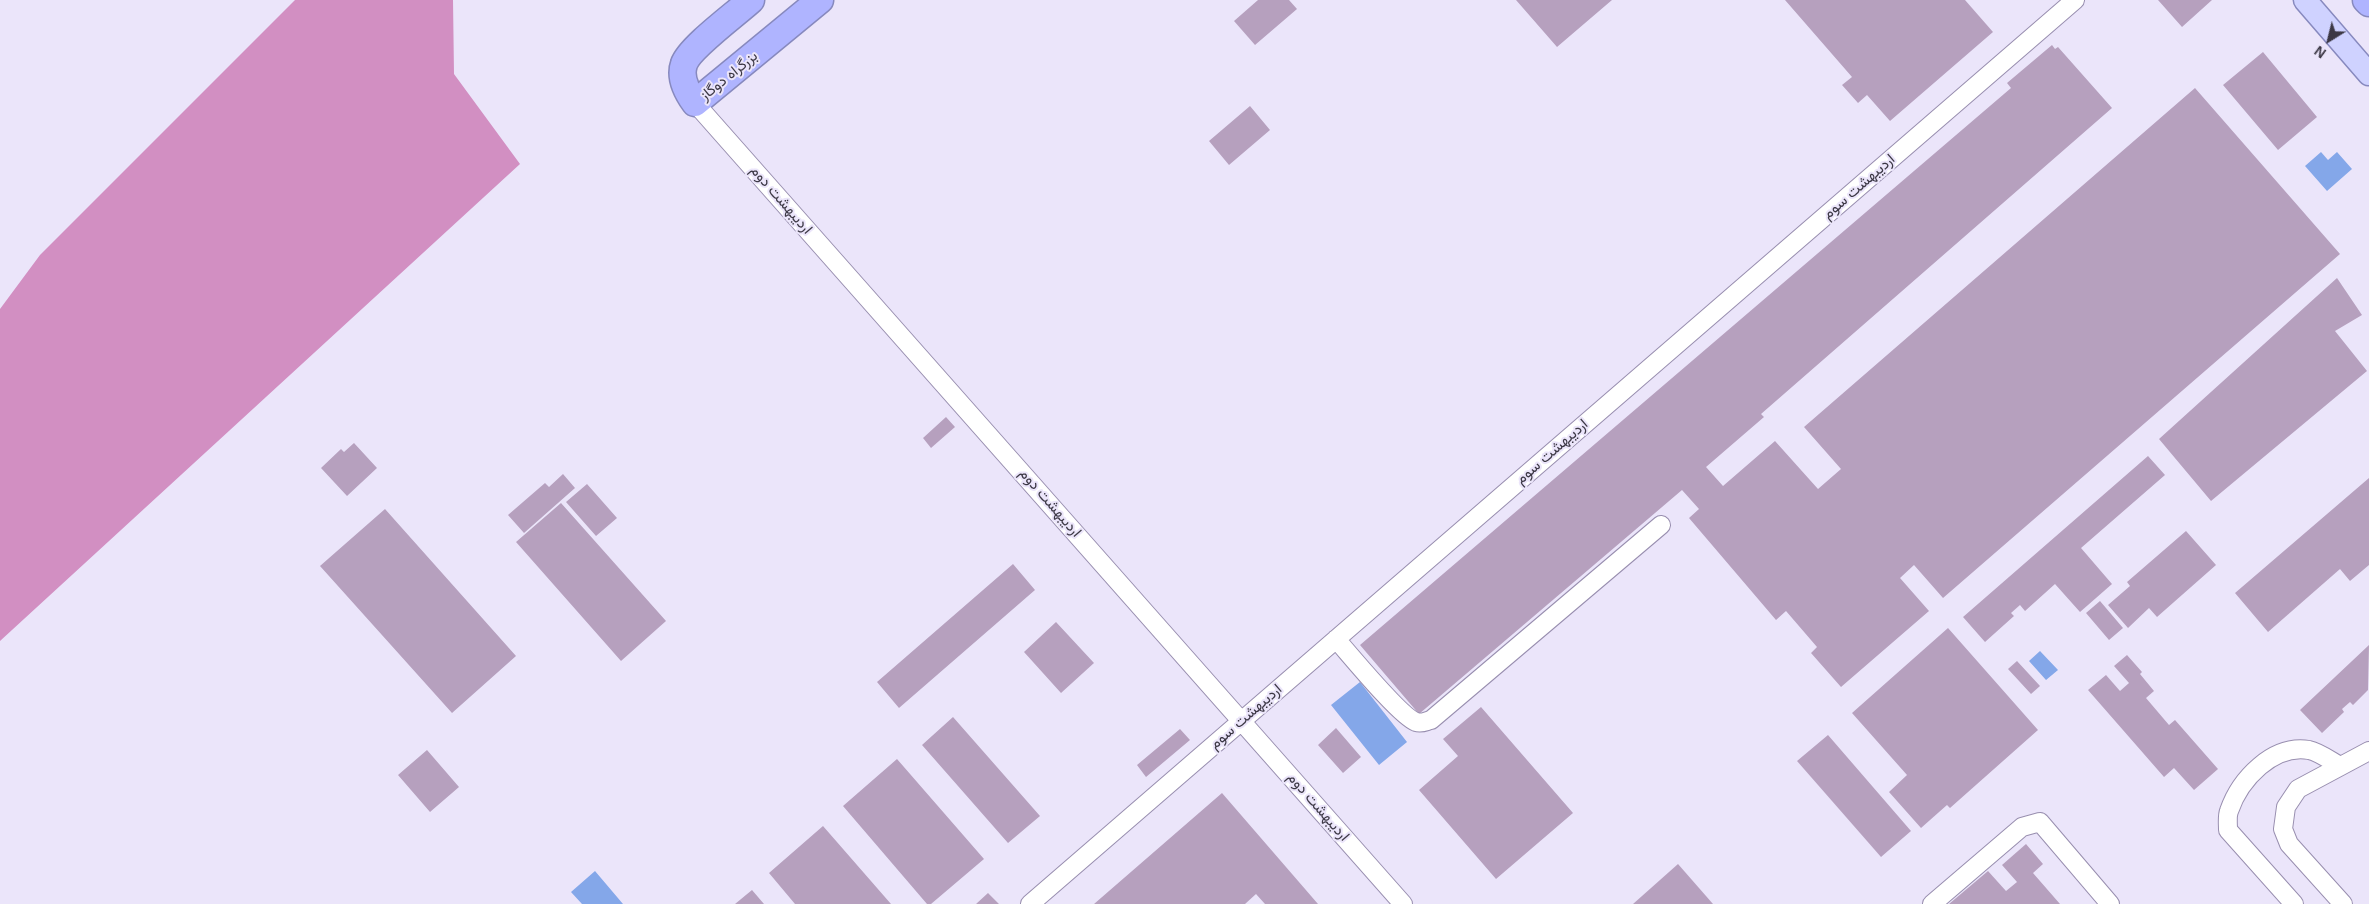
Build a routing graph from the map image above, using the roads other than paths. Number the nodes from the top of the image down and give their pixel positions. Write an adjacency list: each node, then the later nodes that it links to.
1 (751, 0): 8 (highway, بزرگراه دوگاز)
2 (820, 0): 8 (highway, بزرگراه دوگاز)
3 (2075, 0): 10 (street, اردیبهشت سوم)
4 (2306, 0): 7 (main road)
5 (2366, 0): 6 (highway)
6 (2369, 3)
7 (2369, 74)
8 (696, 103): 11 (street, اردیبهشت دوم)
9 (1661, 525): 10 (street)
10 (1336, 639): 11 (street, اردیبهشت سوم)
11 (1242, 721): 14 (street, اردیبهشت سوم); 15 (street, اردیبهشت دوم)
12 (2369, 750): 13 (street)
13 (2340, 766): 18 (street); 19 (street)
14 (1030, 904)
15 (1403, 904)
16 (1932, 904): 17 (street)
17 (2110, 904)
18 (2294, 904)
19 (2343, 904)

